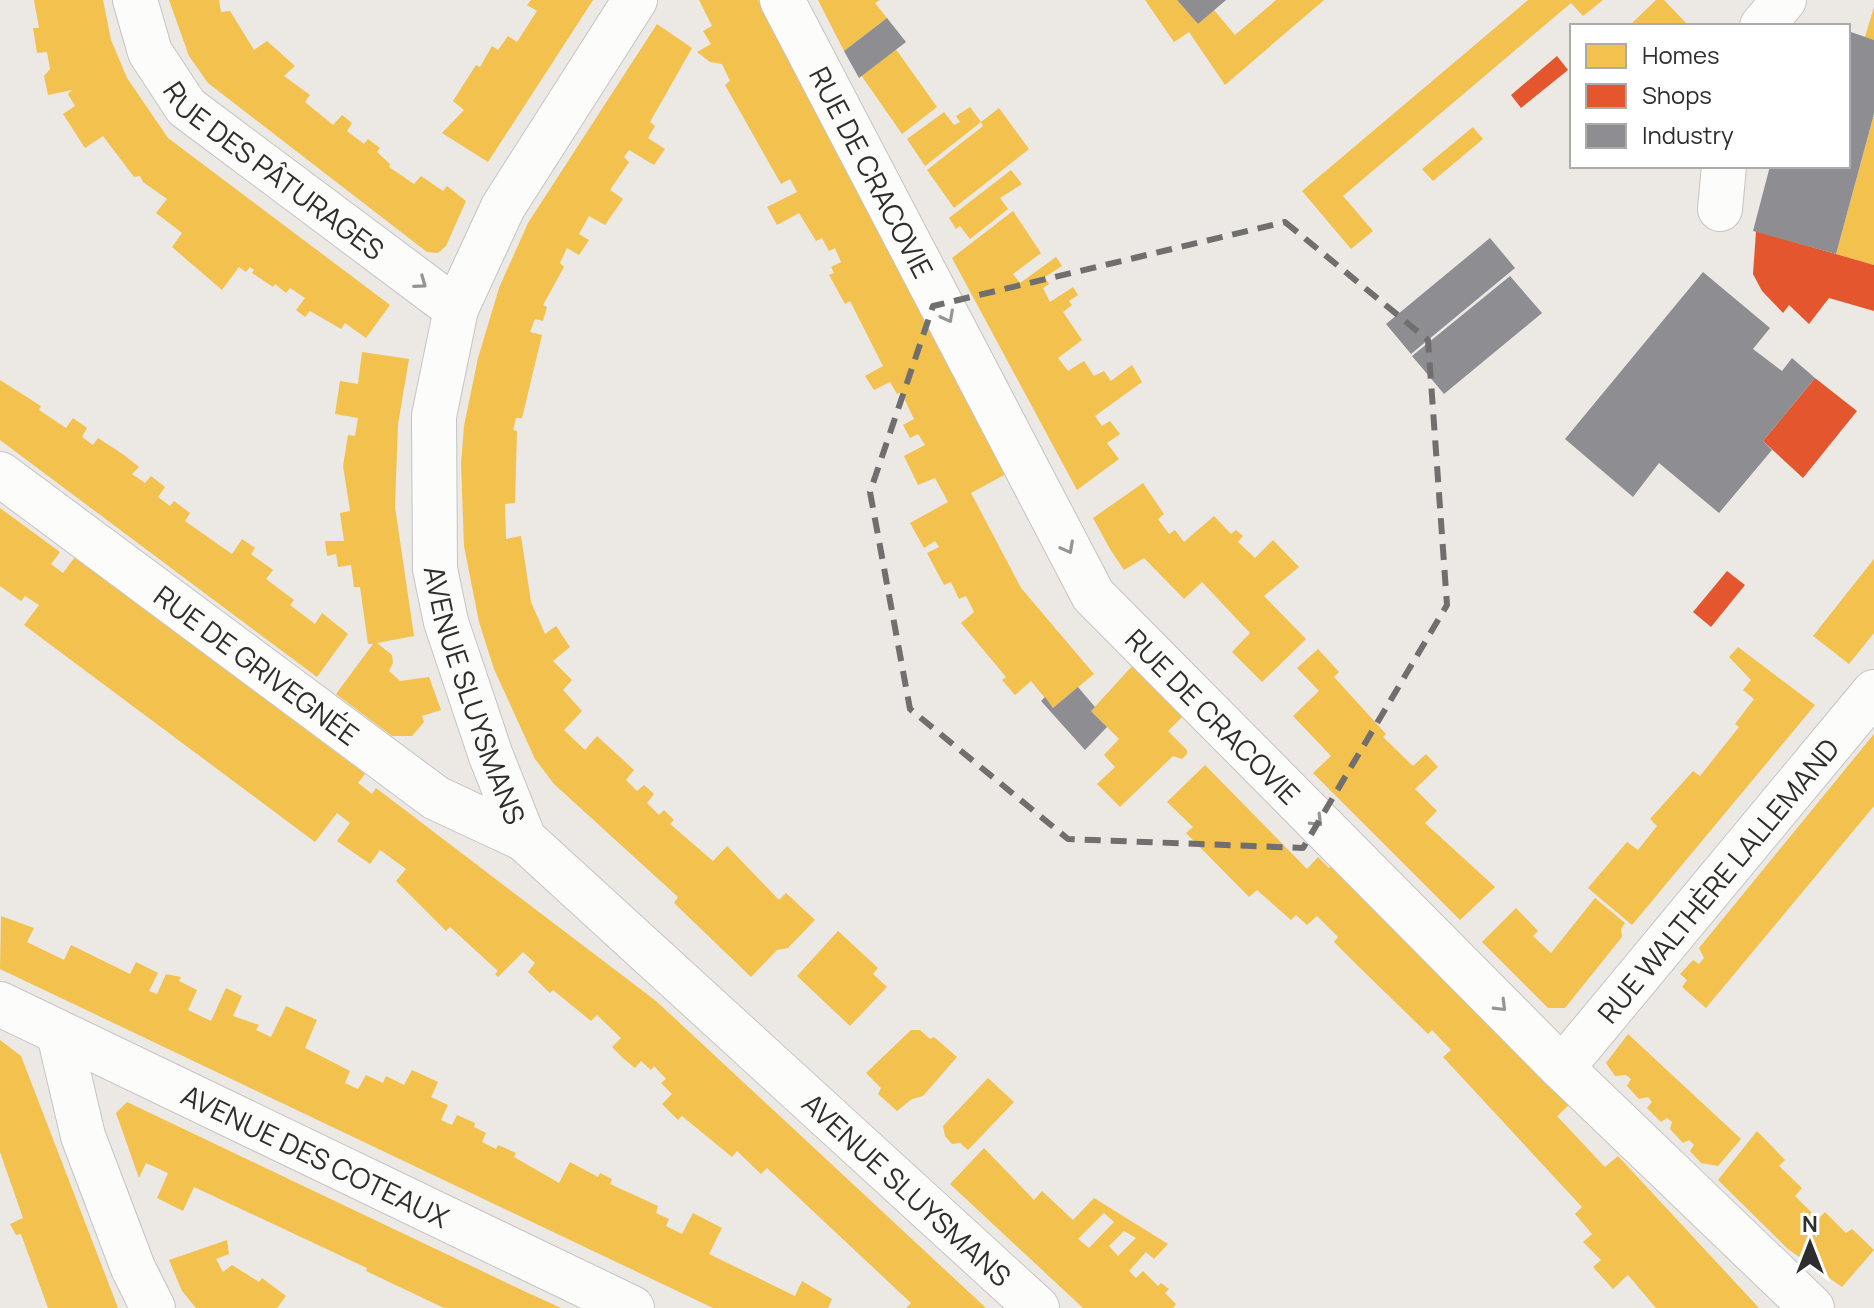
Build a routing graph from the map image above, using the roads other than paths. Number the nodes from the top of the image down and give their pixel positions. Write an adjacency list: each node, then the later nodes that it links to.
1 (135, 0): 8 (street, RUE DES PÂTURAGES, one-way to 8)
2 (635, 0): 8 (street, AVENUE SLUYSMANS)
3 (782, 0): 14 (street, RUE DE CRACOVIE, one-way to 14)
4 (1784, 0): 5 (street)
5 (1764, 24)
6 (1724, 168): 7 (street)
7 (1720, 209)
8 (456, 309): 11 (street, AVENUE SLUYSMANS)
9 (0, 474): 11 (street, RUE DE GRIVEGNÉE)
10 (1874, 692): 14 (street, RUE WALTHÈRE LALLEMAND)
11 (524, 839): 17 (street, AVENUE SLUYSMANS)
12 (0, 1004): 13 (street, AVENUE DES COTEAUX)
13 (59, 1034): 15 (street); 16 (street, AVENUE DES COTEAUX)
14 (1562, 1068): 18 (street, RUE DE CRACOVIE)
15 (153, 1308)
16 (632, 1308)
17 (1037, 1308)
18 (1812, 1308)

